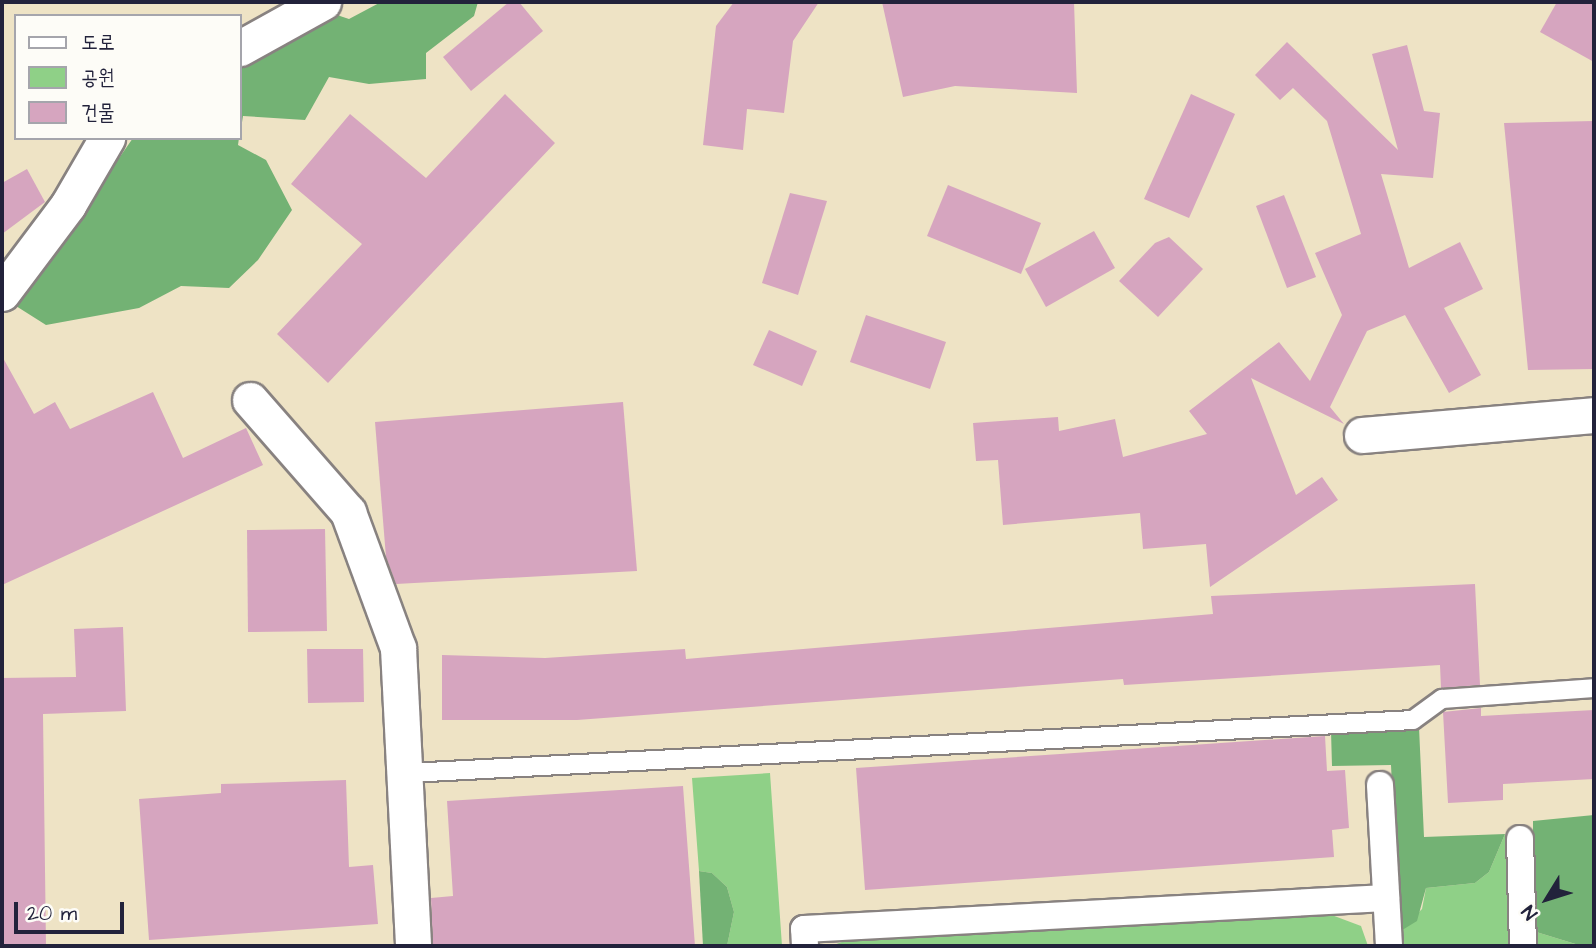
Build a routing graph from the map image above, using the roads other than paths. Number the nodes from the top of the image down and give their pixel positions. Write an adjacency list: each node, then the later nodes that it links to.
1 (323, 2): 2 (street)
2 (242, 47)
3 (106, 140): 4 (street)
4 (2, 293)
5 (250, 400): 9 (street)
6 (1594, 415): 7 (street)
7 (1362, 435)
8 (1594, 688): 9 (lane)
9 (409, 773): 13 (street)
10 (1380, 785): 12 (street)
11 (1520, 839): 16 (street)
12 (1386, 898): 14 (street); 15 (street)
13 (413, 946)
14 (805, 946)
15 (1389, 946)
16 (1523, 946)

